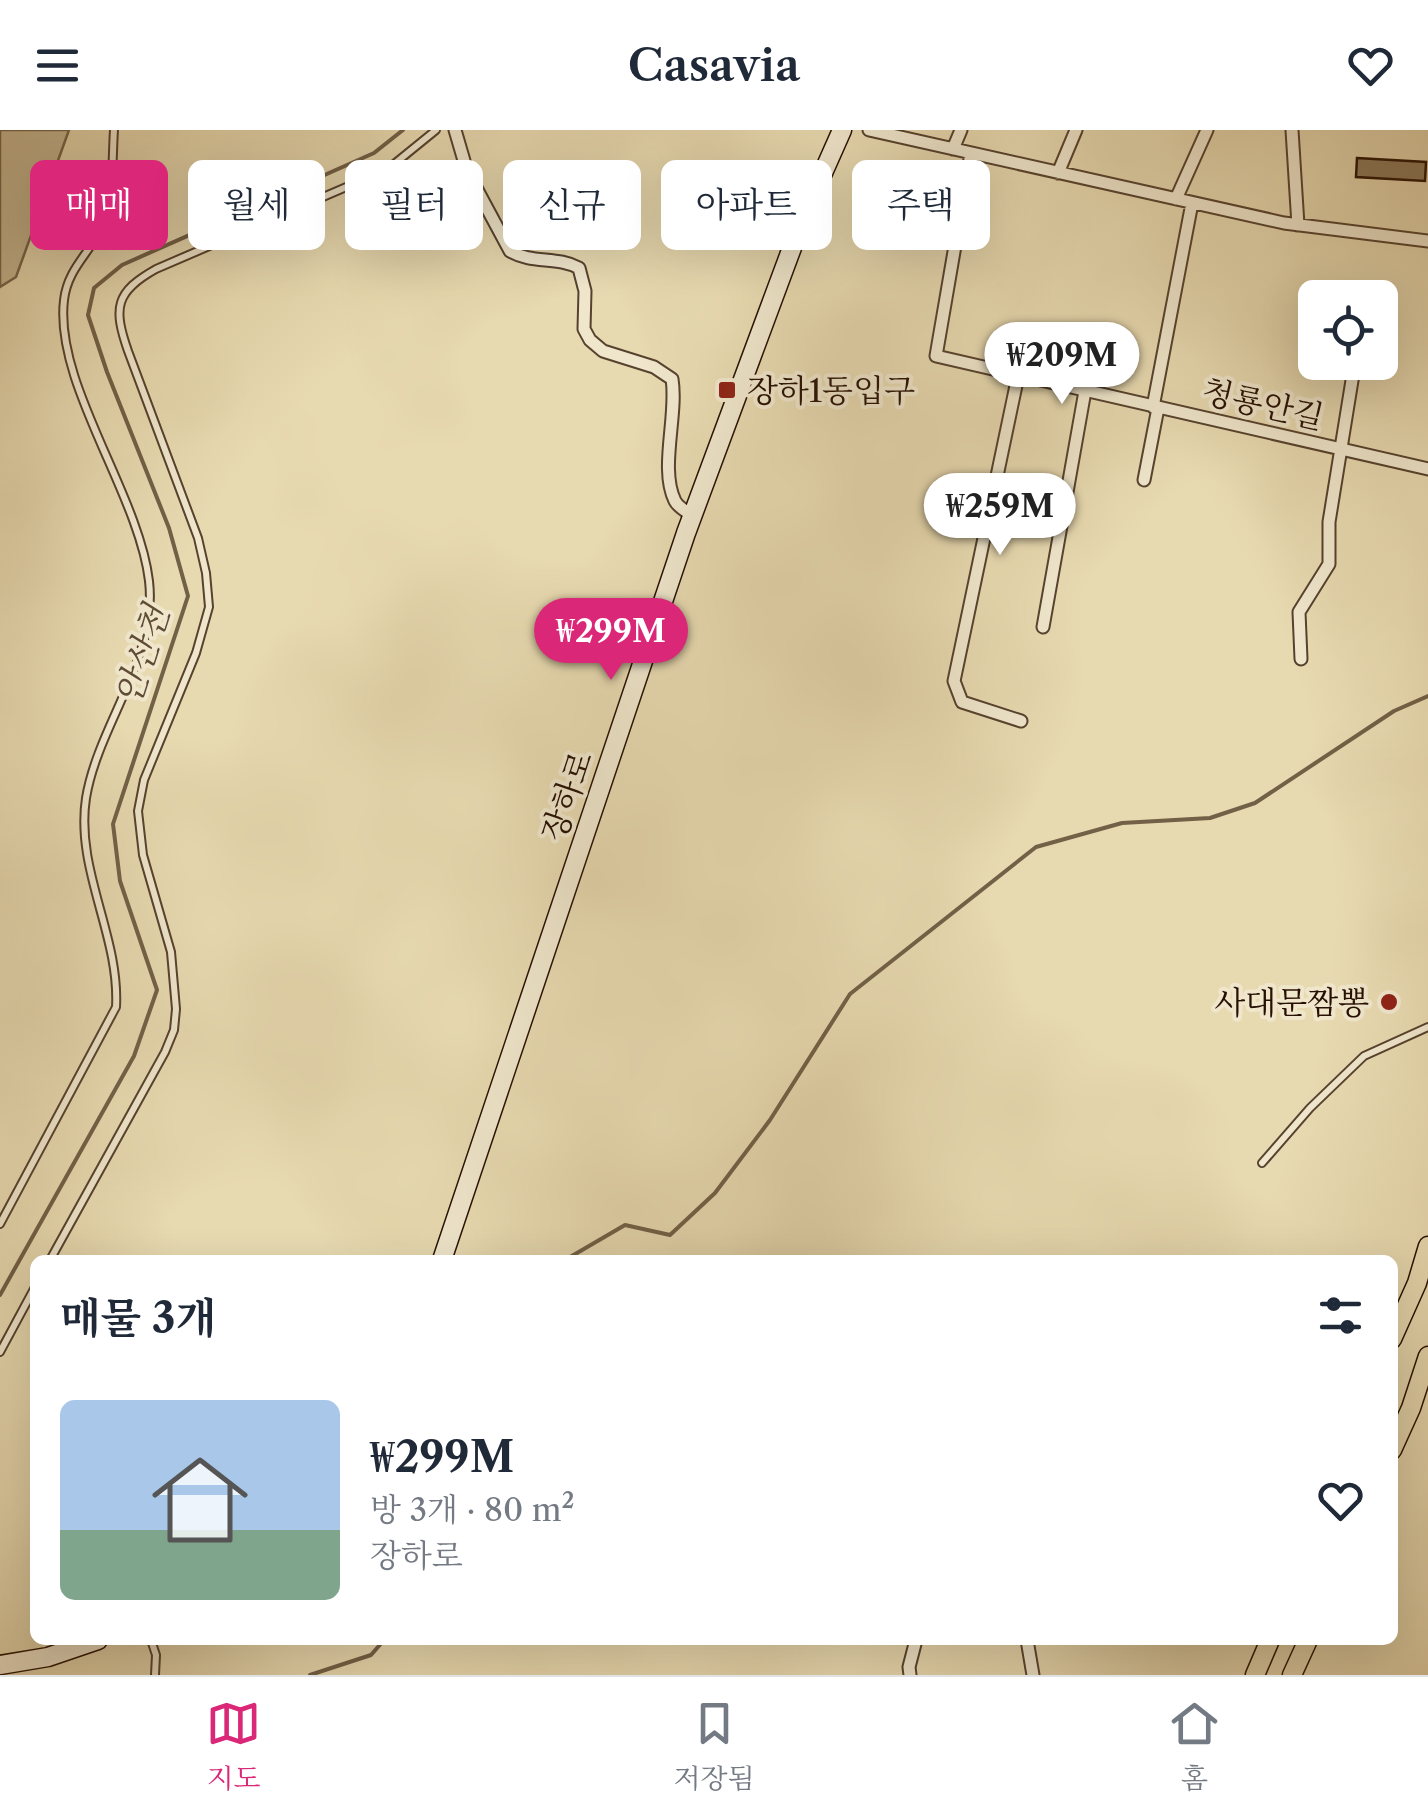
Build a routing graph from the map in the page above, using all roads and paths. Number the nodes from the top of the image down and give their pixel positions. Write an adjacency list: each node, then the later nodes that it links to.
1 (114, 130): 32 (lane)
2 (436, 130): 34 (lane)
3 (455, 130): 26 (street)
4 (842, 130): 26 (street, 장하로)
5 (869, 130): 10 (street)
6 (961, 130): 10 (street)
7 (1076, 130): 12 (street)
8 (1207, 130): 13 (street)
9 (1292, 130): 15 (street)
10 (952, 149): 11 (street)
11 (970, 153): 12 (street); 17 (street, 청룡안길)
12 (1058, 172): 13 (street)
13 (1176, 199): 14 (street)
14 (1192, 202): 15 (street); 20 (street)
15 (1298, 225): 16 (street)
16 (1428, 240)
17 (1018, 376): 19 (street, 청룡안길); 24 (street)
18 (1352, 380): 21 (street)
19 (1085, 391): 20 (street, 청룡안길); 25 (street)
20 (1155, 408): 21 (street, 청룡안길); 23 (street)
21 (1342, 451): 22 (street, 청룡안길); 28 (street)
22 (1428, 469)
23 (1144, 480)
24 (993, 494): 25 (street); 29 (street)
25 (1064, 509): 27 (street)
26 (693, 516): 35 (street, 장하로)
27 (1043, 627)
28 (1301, 658)
29 (1021, 722)
30 (1428, 1027): 31 (lane)
31 (1262, 1163)
32 (0, 1224)
33 (1428, 1246): 37 (main road)
34 (53, 1255)
35 (444, 1255)
36 (30, 1296): 38 (lane)
37 (1398, 1325)
38 (0, 1352)
39 (1428, 1356): 40 (main road)
40 (1398, 1437)
41 (83, 1645): 47 (street)
42 (153, 1645): 48 (lane)
43 (915, 1645): 49 (street)
44 (1028, 1645): 50 (street)
45 (1268, 1645): 51 (main road)
46 (1306, 1645): 52 (main road)
47 (0, 1665)
48 (155, 1675)
49 (910, 1675)
50 (1033, 1675)
51 (1255, 1675)
52 (1292, 1675)

